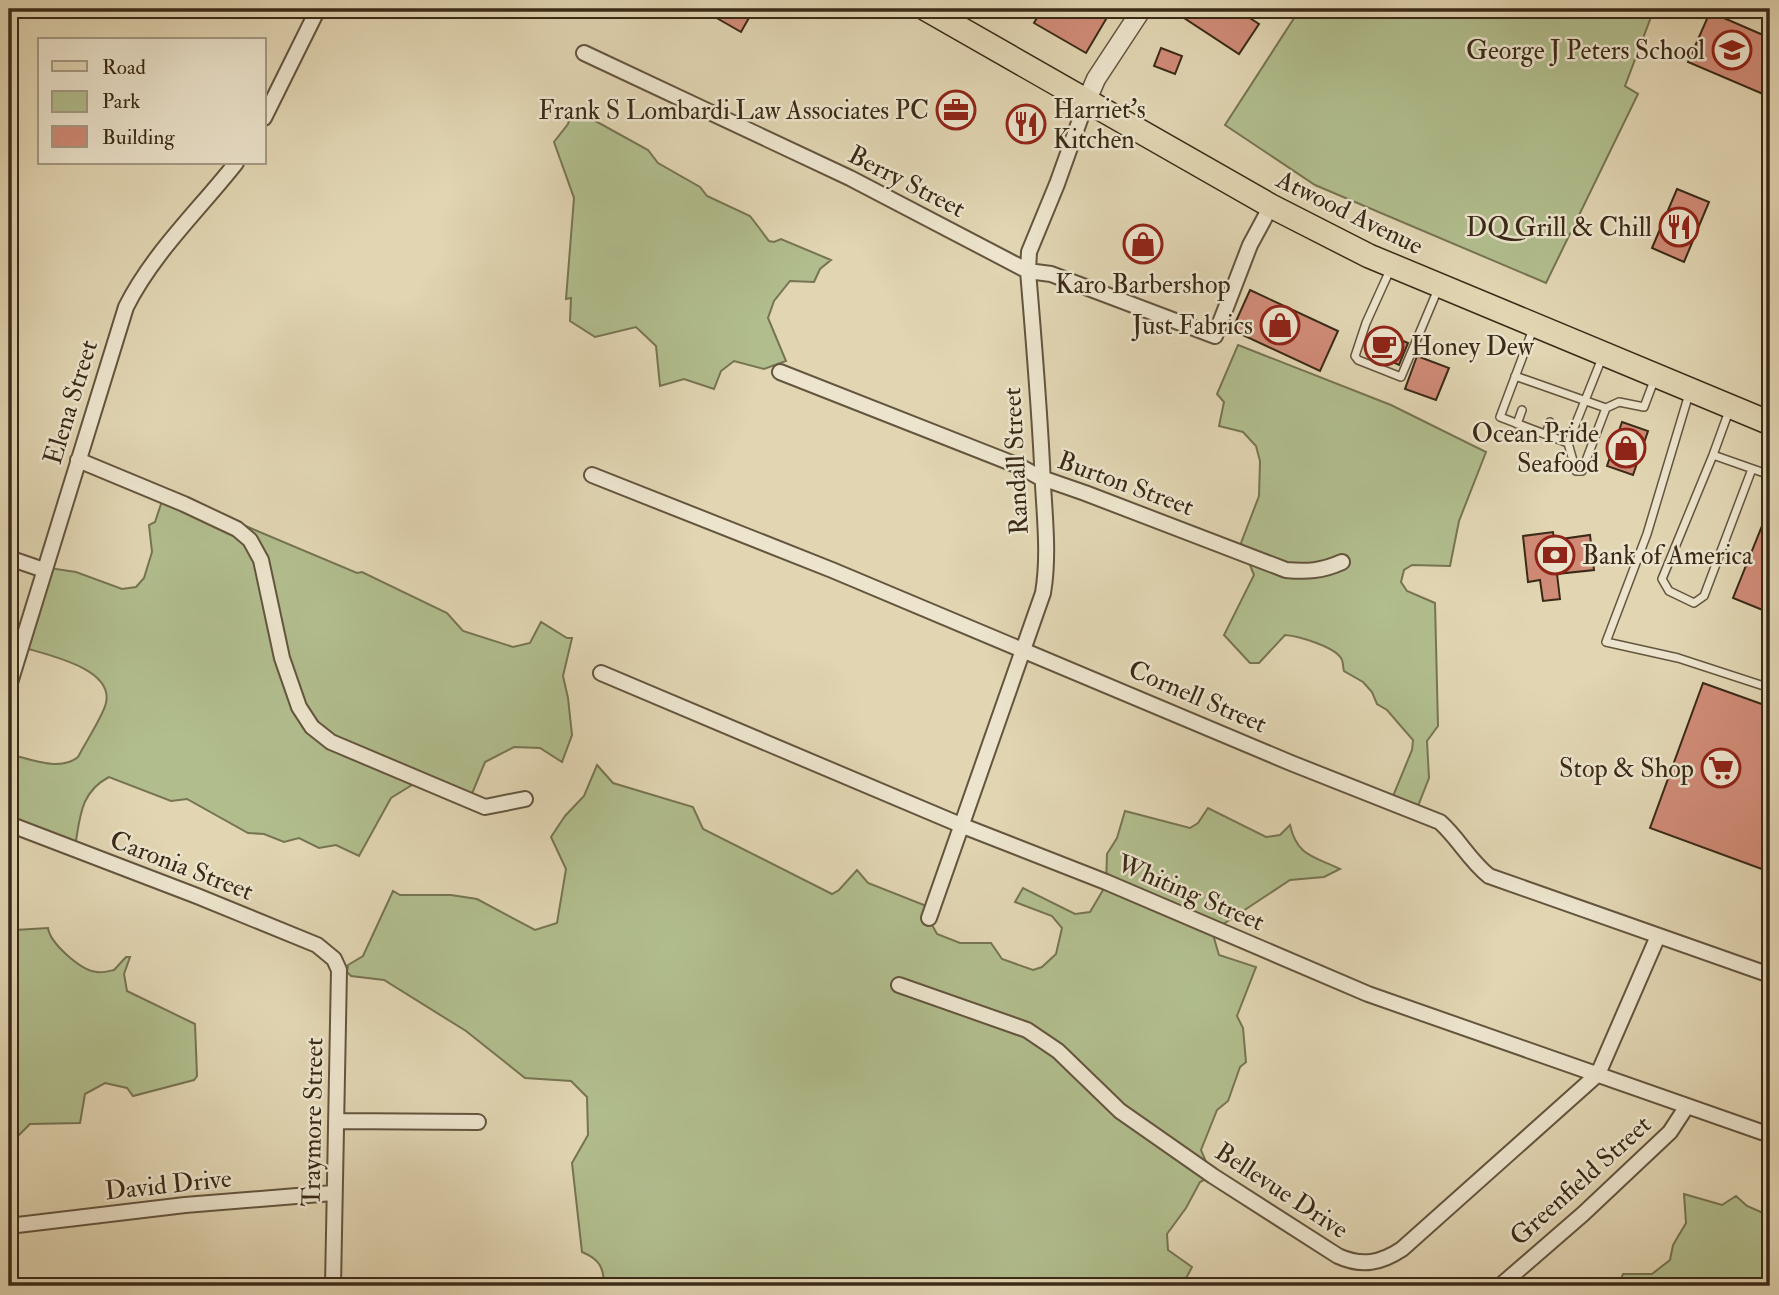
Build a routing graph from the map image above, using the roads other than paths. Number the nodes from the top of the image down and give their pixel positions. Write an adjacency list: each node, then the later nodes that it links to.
1 (318, 9): 6 (street)
2 (926, 9): 5 (main road, Atwood Avenue)
3 (1142, 9): 5 (street, Randall Street)
4 (584, 53): 10 (street, Berry Street)
5 (1087, 100): 8 (main road, Atwood Avenue); 10 (street, Randall Street)
6 (266, 114)
7 (235, 164): 28 (street, Elena Street)
8 (1271, 206): 9 (main road, Atwood Avenue); 10 (street, Berry Street)
9 (1392, 266): 11 (main road, Atwood Avenue); 11 (lane)
10 (1028, 271): 32 (street, Randall Street)
11 (1439, 286): 12 (main road, Atwood Avenue)
12 (1534, 325): 13 (main road, Atwood Avenue); 16 (lane)
13 (1604, 354): 15 (main road, Atwood Avenue); 18 (lane)
14 (780, 372): 32 (street, Burton Street)
15 (1656, 375): 17 (main road, Atwood Avenue); 20 (lane)
16 (1516, 376): 18 (lane); 24 (lane)
17 (1690, 390): 19 (main road, Atwood Avenue); 39 (lane)
18 (1585, 401): 20 (lane); 26 (lane)
19 (1731, 407): 23 (main road, Atwood Avenue); 27 (lane)
20 (1606, 408): 26 (lane)
21 (1522, 410): 24 (lane)
22 (1550, 422): 25 (lane)
23 (1770, 423)
24 (1517, 424): 25 (lane)
25 (1546, 434): 26 (lane)
26 (1568, 443)
27 (1713, 455): 29 (lane); 29 (lane)
28 (78, 460): 35 (street, Elena Street); 40 (street)
29 (1752, 469): 31 (lane)
30 (592, 475): 36 (street, Cornell Street)
31 (1770, 475)
32 (1043, 478): 34 (street, Burton Street); 36 (street, Randall Street)
33 (9, 558): 35 (street)
34 (1342, 562)
35 (44, 570): 38 (street, Elena Street)
36 (1024, 650): 42 (street, Randall Street); 44 (street, Cornell Street)
37 (601, 673): 42 (street, Whiting Street)
38 (9, 686)
39 (1770, 688)
40 (525, 799)
41 (9, 824): 45 (street, Caronia Street)
42 (963, 826): 43 (street, Randall Street); 48 (street, Whiting Street)
43 (929, 918)
44 (1658, 936): 46 (street, Cornell Street); 48 (street, Bellevue Drive)
45 (334, 959): 50 (street, Traymore Street)
46 (1770, 975)
47 (899, 985): 48 (street, Bellevue Drive)
48 (1598, 1074): 49 (street, Whiting Street)
49 (1687, 1106): 52 (street, Whiting Street); 56 (street, Greenfield Street)
50 (336, 1121): 51 (street); 53 (street, Traymore Street)
51 (478, 1122)
52 (1770, 1135)
53 (333, 1193): 54 (street, David Drive); 55 (street, Traymore Street)
54 (9, 1226)
55 (333, 1286)
56 (1500, 1286)

